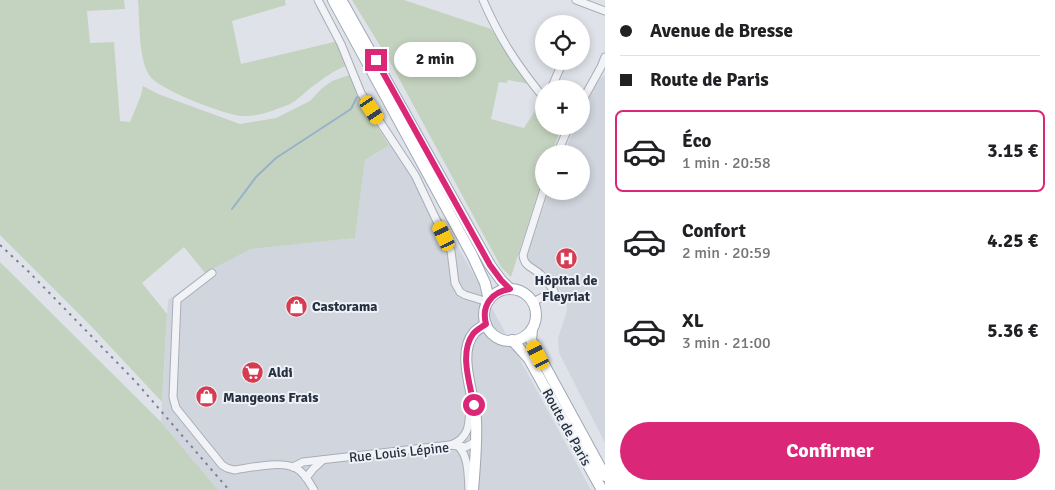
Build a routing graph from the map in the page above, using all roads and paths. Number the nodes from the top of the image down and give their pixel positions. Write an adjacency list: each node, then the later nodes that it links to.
1 (318, 0): 14 (street)
2 (333, 0): 14 (main road)
3 (341, 0): 13 (main road)
4 (482, 0): 9 (street)
5 (576, 0): 6 (street)
6 (605, 11)
7 (605, 57): 8 (street)
8 (603, 67): 10 (street)
9 (535, 86)
10 (590, 88)
11 (540, 200): 15 (street)
12 (212, 273): 24 (street, Rue Louis Lépine)
13 (510, 289): 14 (main road); 15 (main road)
14 (488, 301): 16 (main road)
15 (533, 302): 17 (main road)
16 (486, 324): 18 (main road); 19 (main road)
17 (532, 329): 18 (main road); 25 (main road, Route de Paris)
18 (512, 340): 30 (main road, Route de Paris)
19 (469, 380): 20 (main road); 21 (street)
20 (476, 441): 22 (street); 29 (main road)
21 (450, 445): 22 (street, Rue Louis Lépine); 23 (street, Rue Louis Lépine)
22 (459, 447): 28 (street, Rue Louis Lépine)
23 (323, 460): 24 (street, Rue Louis Lépine); 26 (street)
24 (293, 467): 26 (street)
25 (605, 476)
26 (306, 478): 27 (street)
27 (314, 490)
28 (469, 490)
29 (474, 490)
30 (602, 490)

